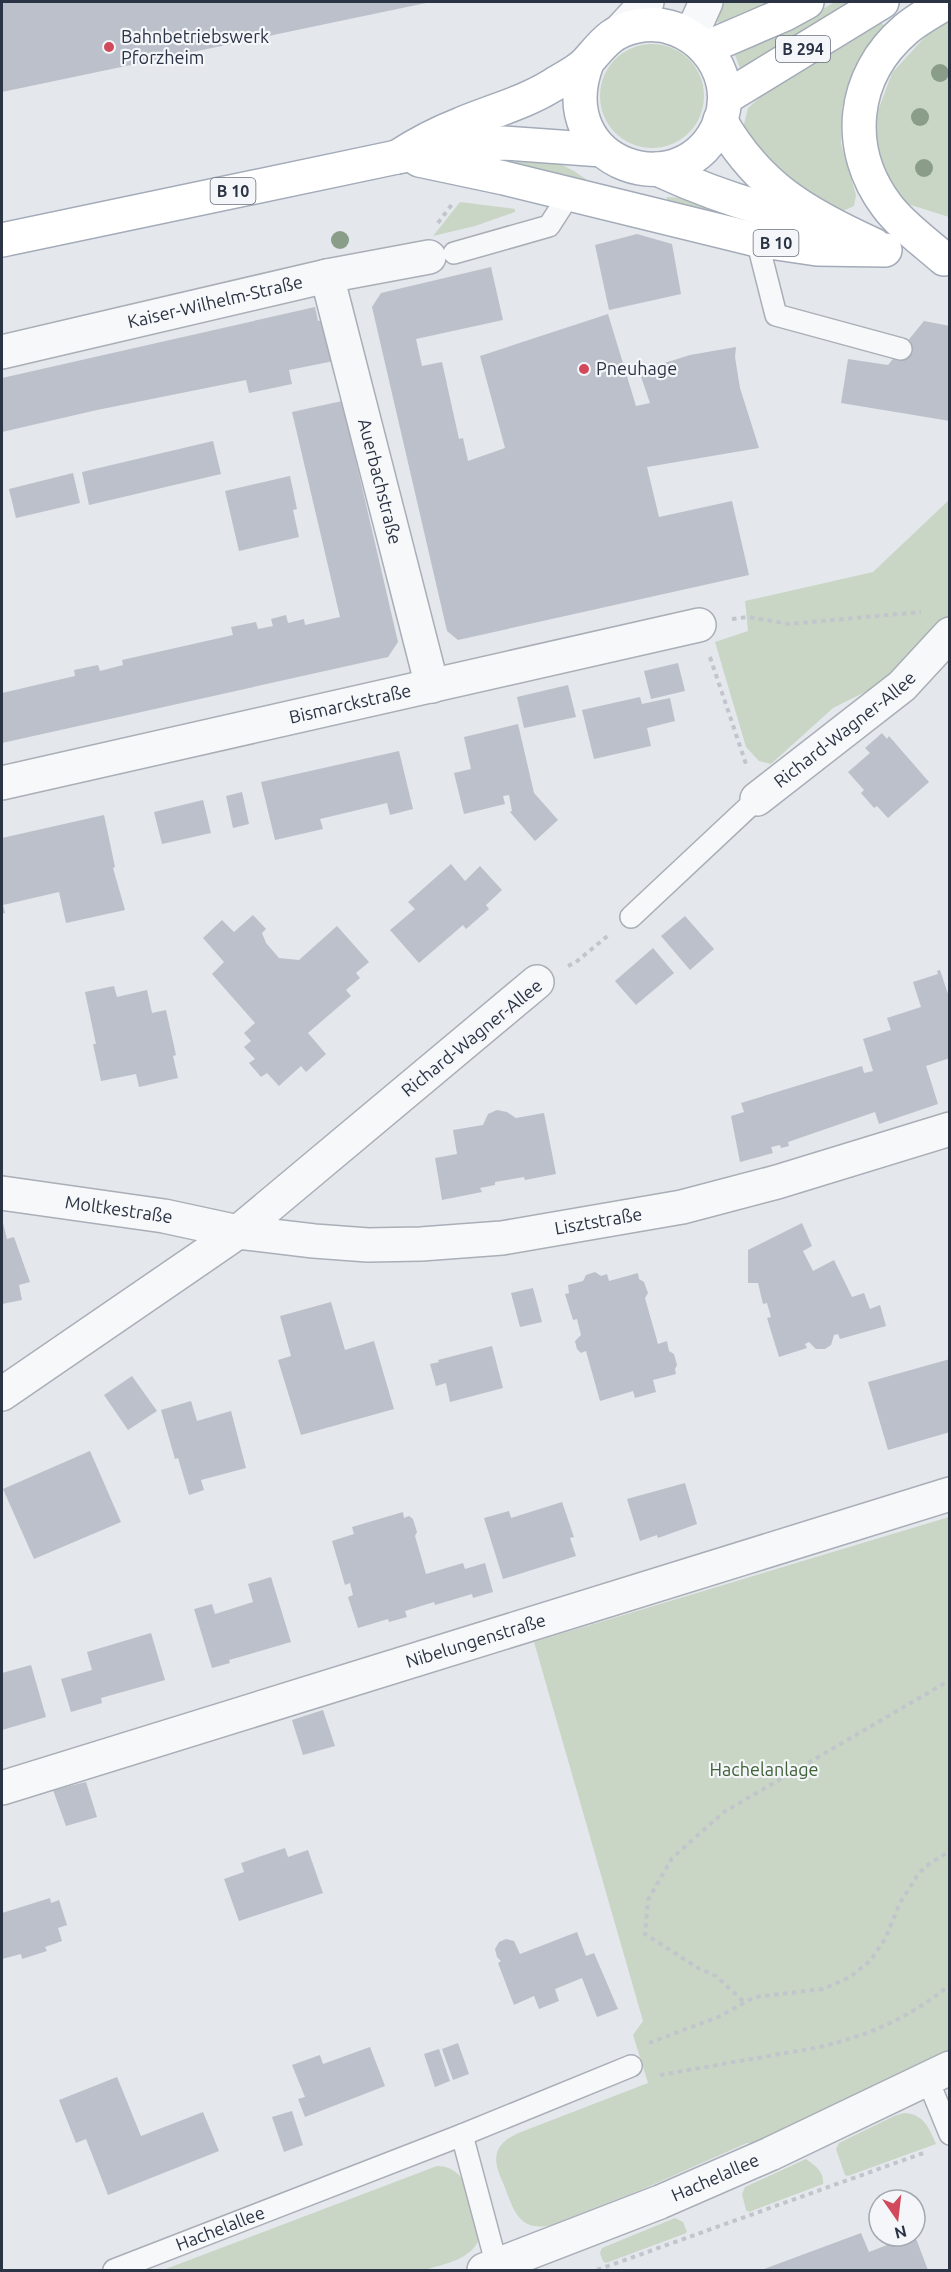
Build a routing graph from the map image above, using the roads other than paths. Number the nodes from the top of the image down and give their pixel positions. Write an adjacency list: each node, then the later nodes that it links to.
1 (647, 2): 6 (street)
2 (706, 2): 7 (street)
3 (807, 2): 7 (main road, B 294)
4 (882, 2): 9 (main road, B 294)
5 (948, 2): 19 (main road)
6 (620, 31): 7 (main road); 8 (main road)
7 (696, 41): 9 (main road)
8 (587, 63): 10 (main road, B 10); 11 (main road)
9 (723, 109): 11 (main road); 14 (main road, B 10)
10 (397, 157): 11 (main road, B 10); 12 (main road, B 10); 15 (main road, B 10)
11 (629, 162): 13 (main road); 14 (main road, B 10)
12 (569, 195): 13 (main road, B 10); 18 (lane, Kaiser-Wilhelm-Straße)
13 (670, 218): 16 (main road, B 10)
14 (824, 222): 17 (main road, B 10)
15 (2, 240)
16 (757, 240): 17 (main road, B 10); 21 (lane)
17 (885, 250): 19 (main road, B 10)
18 (434, 257): 20 (street, Kaiser-Wilhelm-Straße)
19 (947, 260)
20 (327, 276): 22 (street, Kaiser-Wilhelm-Straße); 25 (street, Auerbachstraße)
21 (901, 349)
22 (2, 352)
23 (699, 625): 25 (street, Bismarckstraße)
24 (950, 634): 27 (street, Richard-Wagner-Allee)
25 (432, 687): 26 (street, Bismarckstraße)
26 (2, 783)
27 (757, 799): 28 (lane, Richard-Wagner-Allee)
28 (631, 916)
29 (537, 982): 32 (street, Richard-Wagner-Allee)
30 (950, 1129): 32 (street, Lisztstraße)
31 (2, 1193): 32 (street, Moltkestraße)
32 (238, 1232): 33 (street, Richard-Wagner-Allee)
33 (2, 1394)
34 (950, 1494): 35 (street, Nibelungenstraße)
35 (2, 1788)
36 (631, 2066): 38 (lane, Hachelallee)
37 (938, 2073): 39 (lane, Hachelallee); 40 (street, Hachelallee)
38 (462, 2135): 40 (lane, Hachelallee); 41 (lane, Hachelallee)
39 (943, 2141)
40 (490, 2268)
41 (114, 2271)

